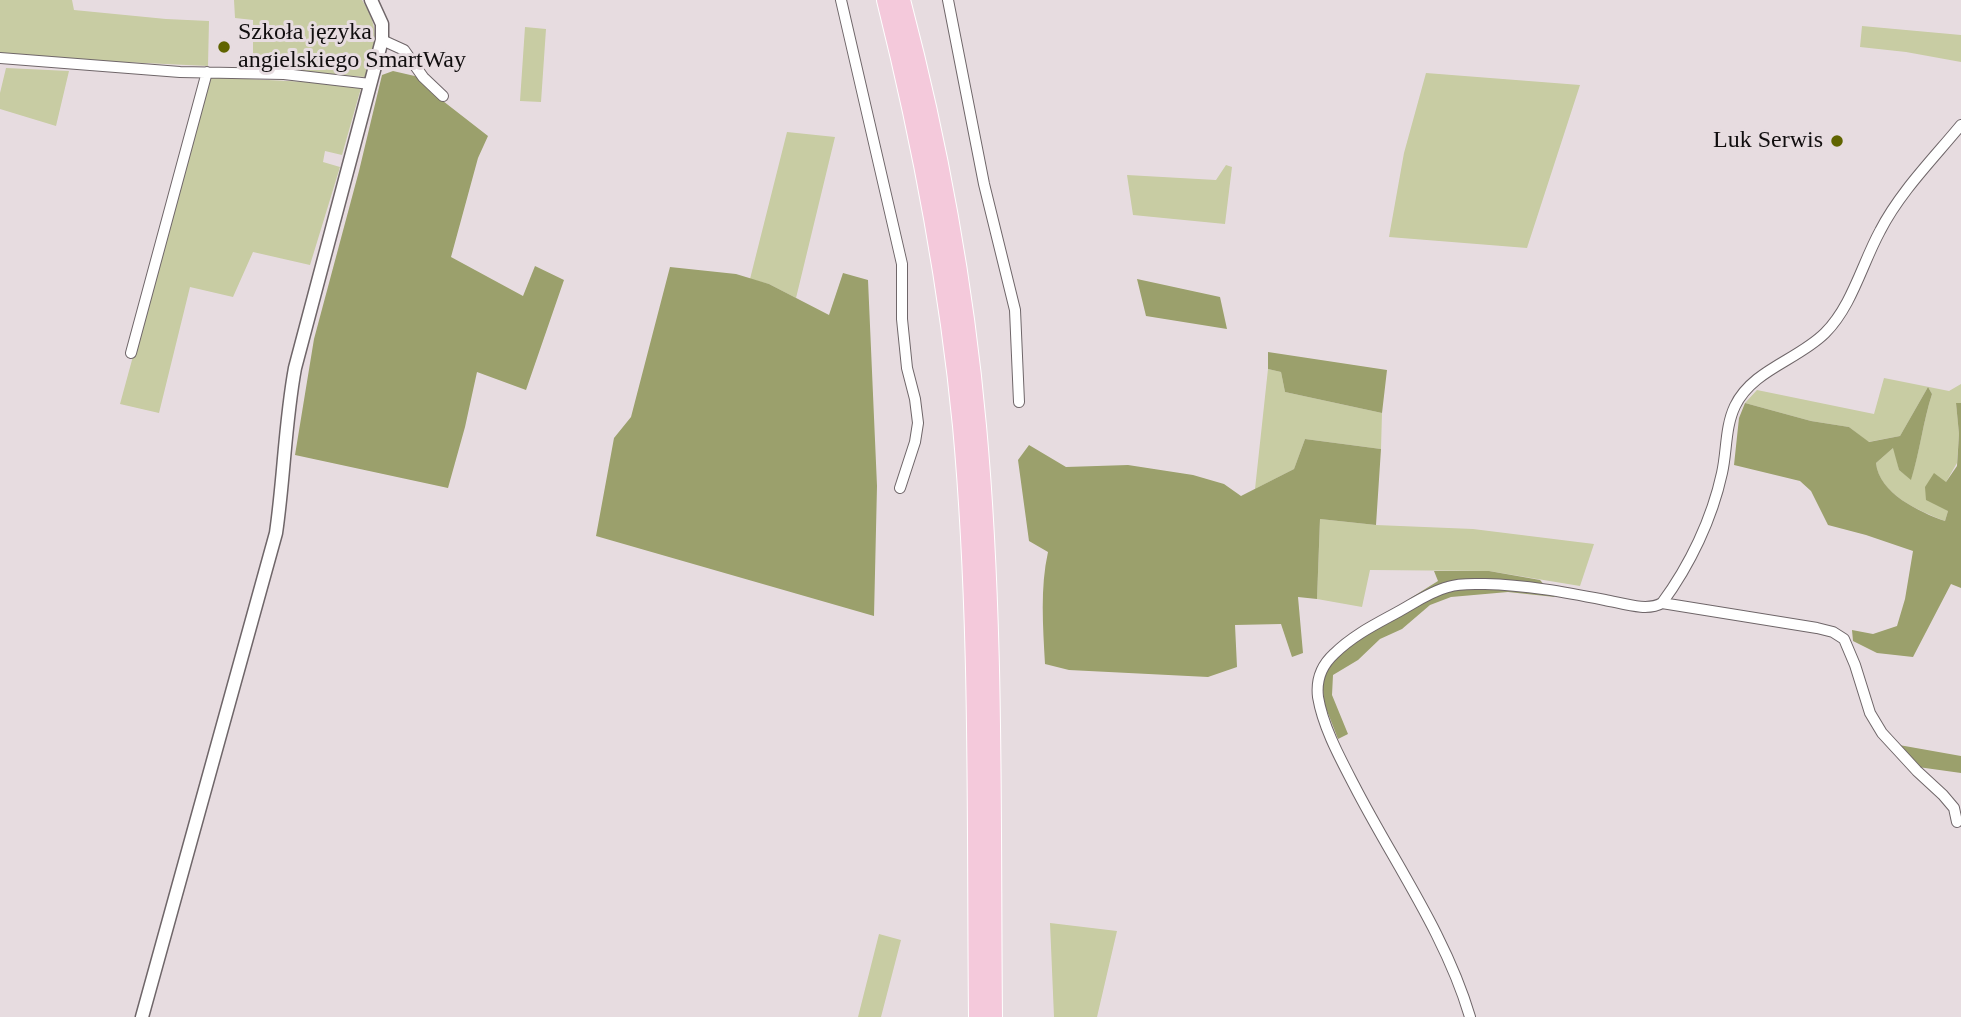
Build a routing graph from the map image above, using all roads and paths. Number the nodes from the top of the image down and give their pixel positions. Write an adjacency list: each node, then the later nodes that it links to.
1 (370, 0): 6 (street)
2 (841, 0): 14 (street)
3 (886, 0): 18 (highway)
4 (901, 0): 19 (highway)
5 (948, 0): 13 (street)
6 (382, 40): 9 (street); 10 (street)
7 (0, 58): 8 (street)
8 (207, 72): 9 (street); 12 (street)
9 (370, 84): 17 (street)
10 (443, 96)
11 (1961, 125): 15 (street)
12 (131, 352)
13 (1019, 402)
14 (900, 488)
15 (1662, 603): 16 (street); 20 (street)
16 (1957, 822)
17 (142, 1017)
18 (978, 1017)
19 (993, 1017)
20 (1470, 1017)

